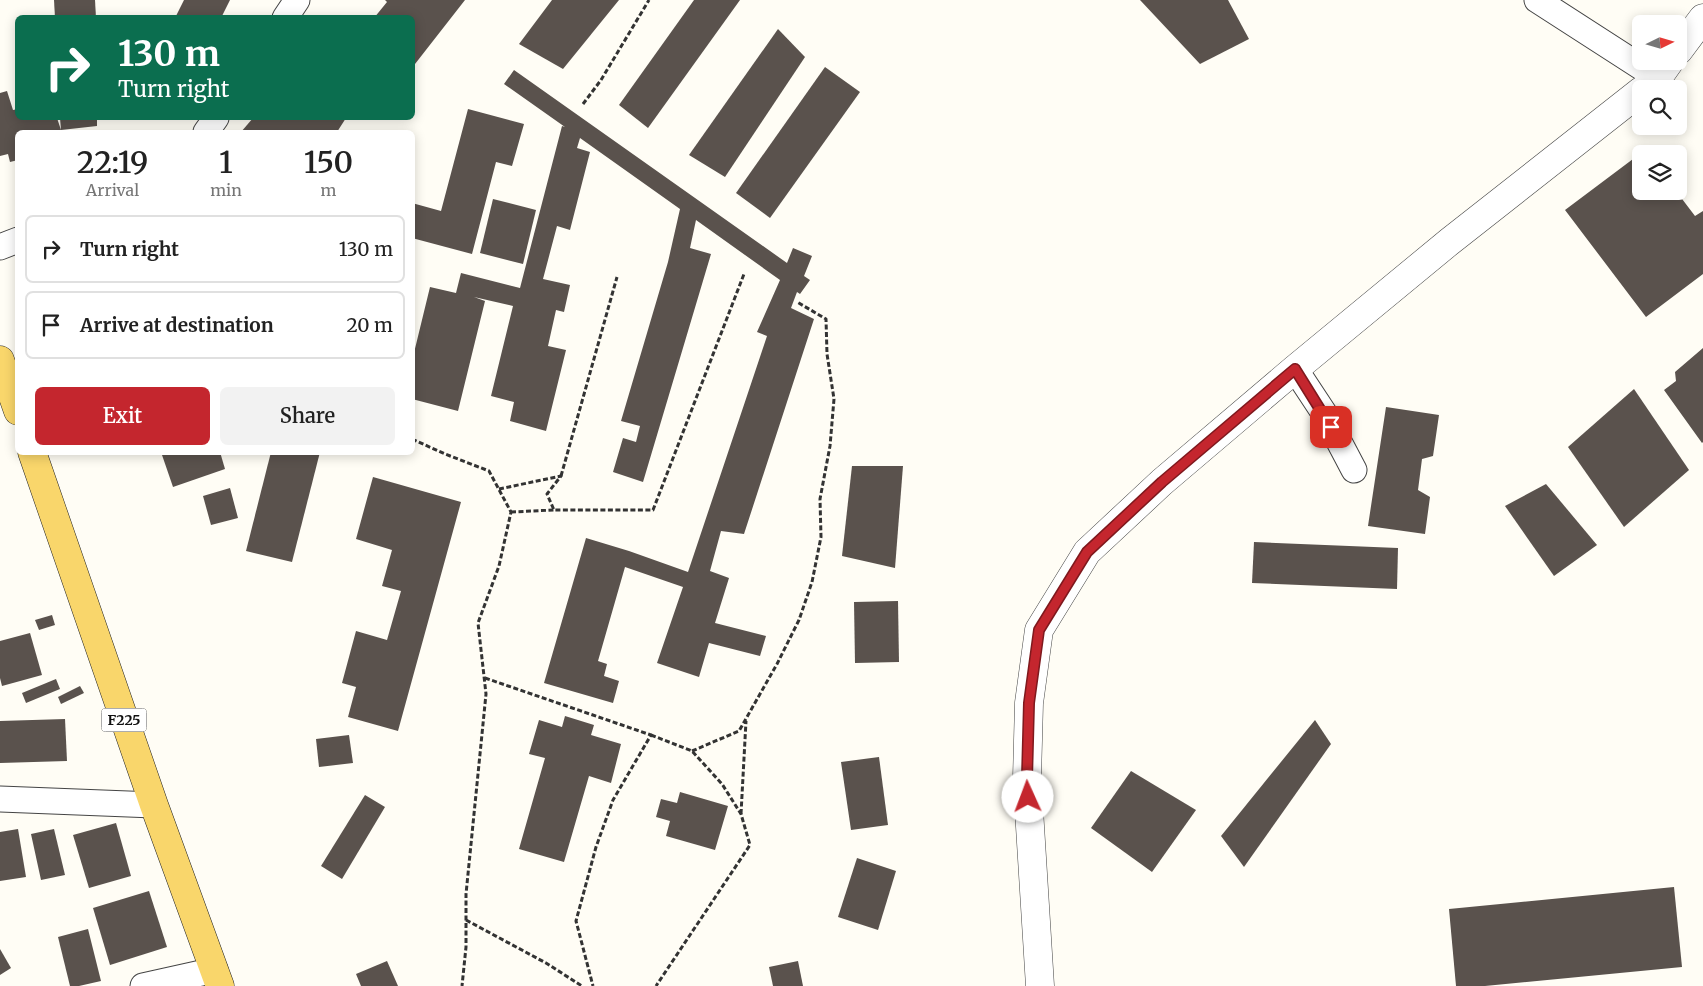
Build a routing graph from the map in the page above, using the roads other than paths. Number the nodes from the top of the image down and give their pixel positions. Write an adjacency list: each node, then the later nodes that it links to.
1 (297, 0): 3 (street)
2 (1537, 0): 6 (street)
3 (287, 15)
4 (1703, 18): 5 (street)
5 (1688, 38)
6 (1653, 80)
7 (1632, 97): 11 (street)
8 (15, 241): 9 (street)
9 (0, 247)
10 (0, 360): 12 (main road)
11 (1295, 369): 14 (street); 19 (street)
12 (15, 402)
13 (33, 455): 16 (main road, F225)
14 (1354, 470)
15 (0, 800): 16 (street)
16 (154, 805): 17 (main road, F225)
17 (217, 978): 18 (street)
18 (143, 986)
19 (1040, 986)

